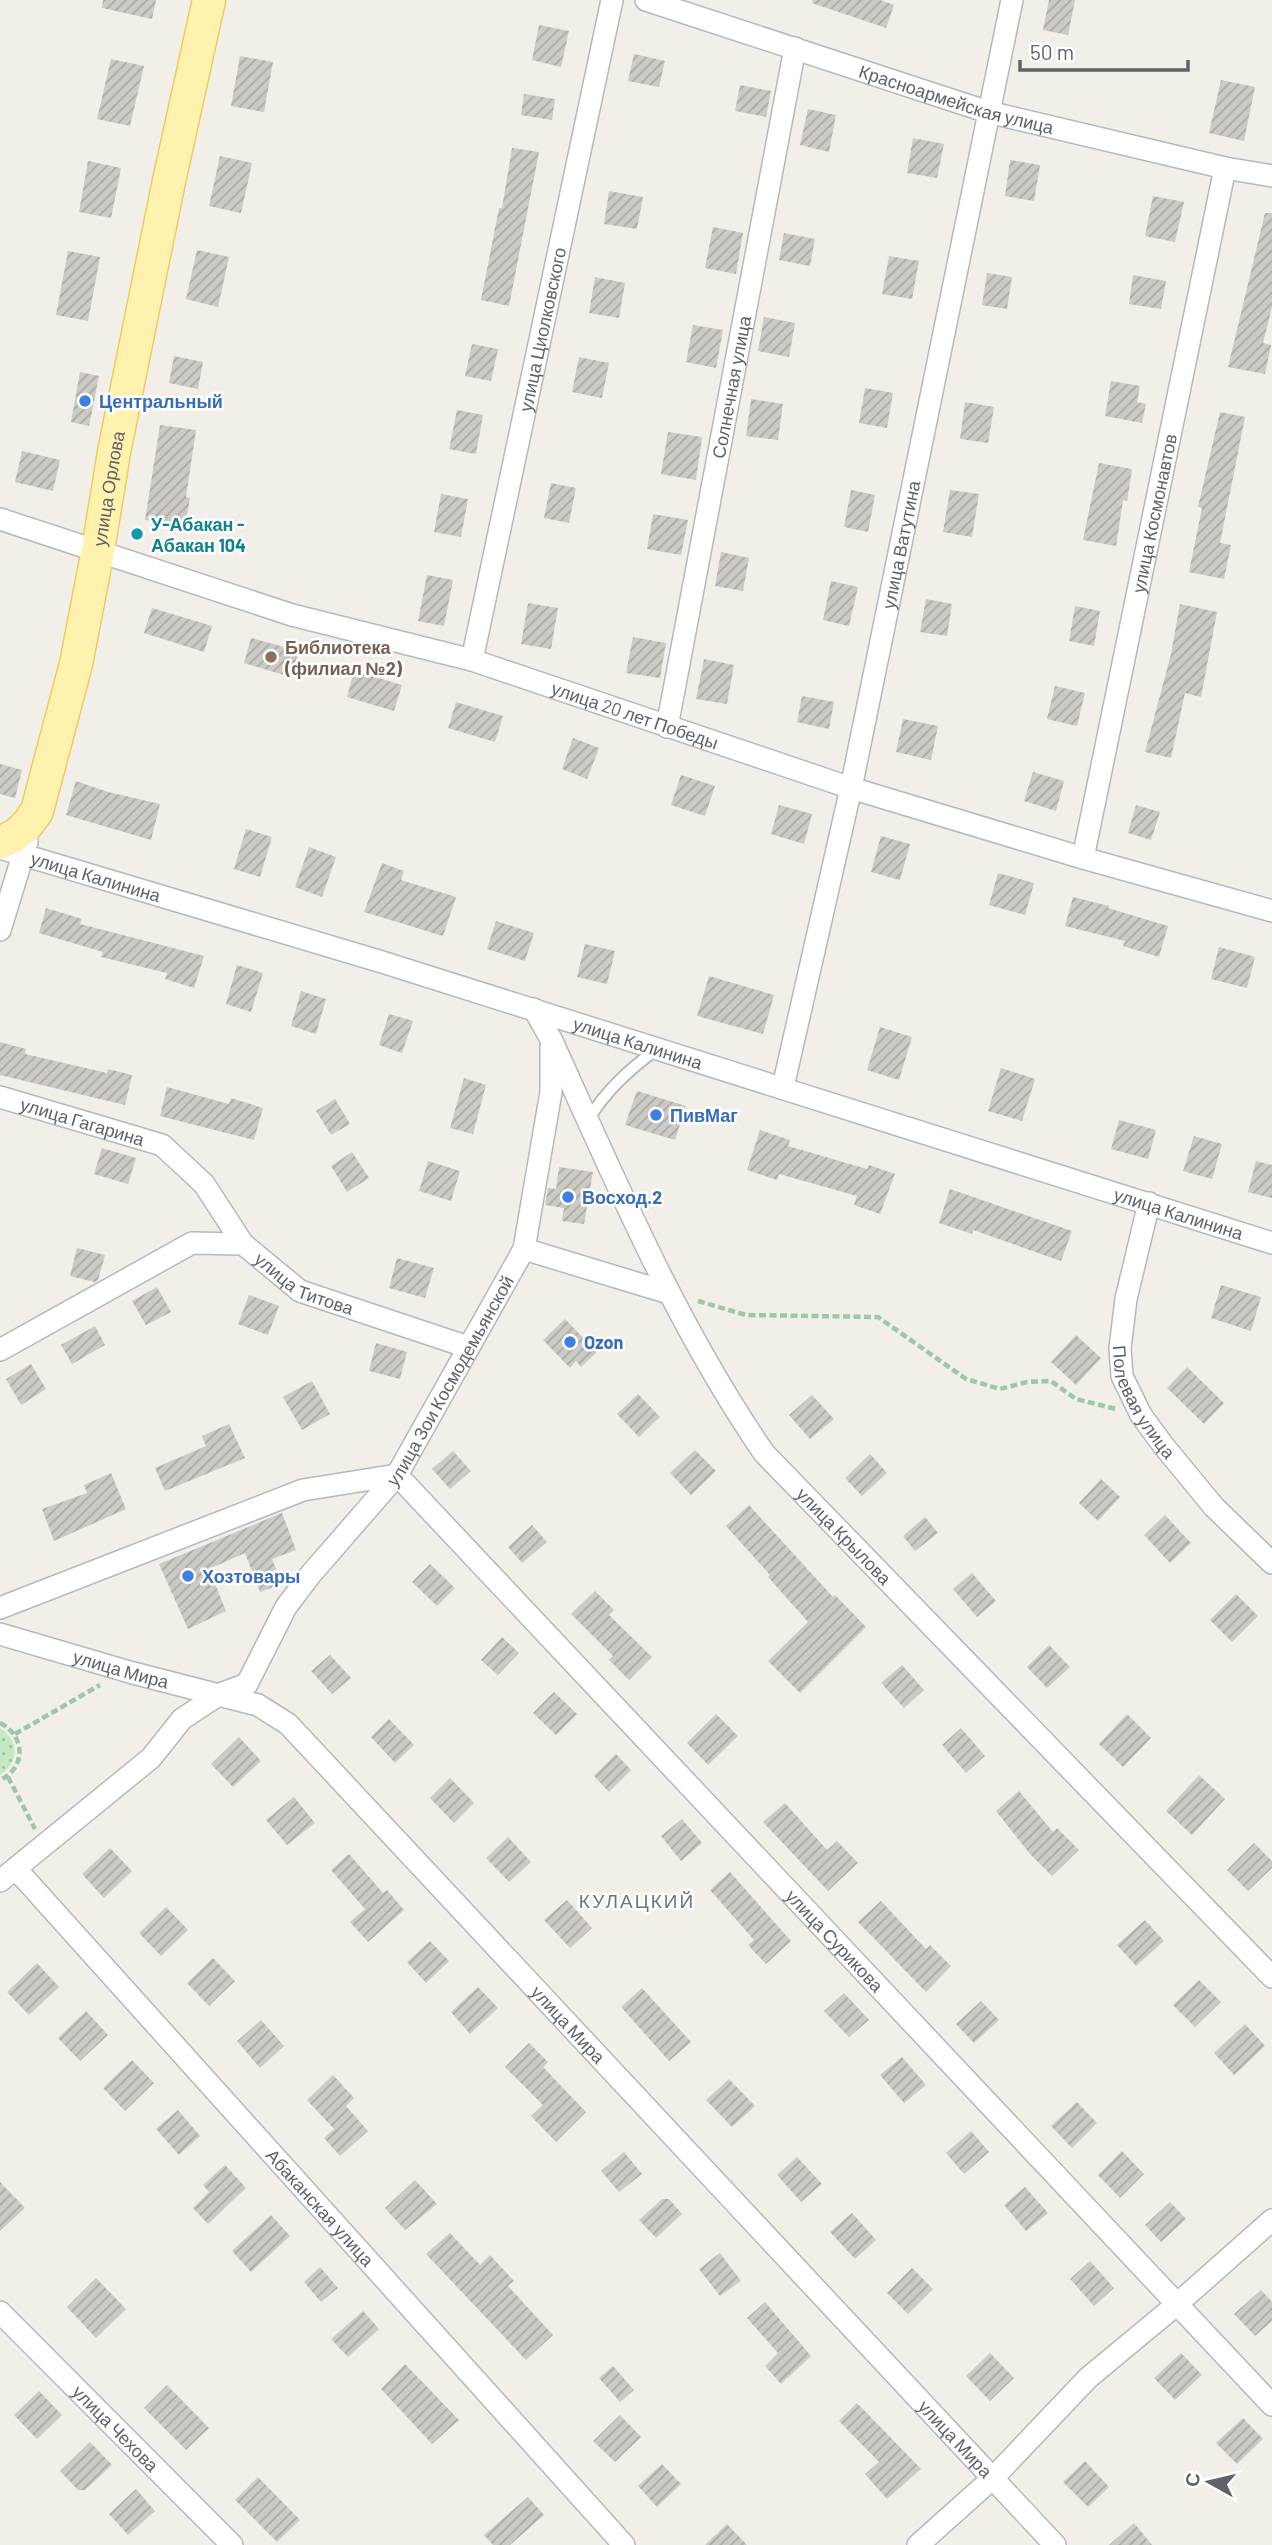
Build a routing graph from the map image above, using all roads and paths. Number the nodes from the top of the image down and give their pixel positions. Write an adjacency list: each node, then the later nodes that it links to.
1 (209, 0): 10 (main road, улица Орлова)
2 (612, 0): 11 (street, улица Циолковского)
3 (646, 0): 5 (street, Красноармейская улица)
4 (1012, 0): 6 (street, улица Ватутина)
5 (796, 48): 6 (street, Красноармейская улица); 12 (street, Солнечная улица)
6 (988, 111): 7 (street, Красноармейская улица); 13 (street, улица Ватутина)
7 (1225, 168): 8 (street, Красноармейская улица); 16 (street, улица Космонавтов)
8 (1272, 176)
9 (0, 519): 10 (street, улица 20 лет Победы)
10 (99, 550): 11 (street, улица 20 лет Победы); 15 (main road, улица Орлова)
11 (472, 660): 12 (street, улица 20 лет Победы)
12 (667, 726): 13 (street, улица 20 лет Победы)
13 (851, 788): 16 (street, улица 20 лет Победы); 22 (street, улица Ватутина)
14 (0, 848): 15 (street, улица Калинина)
15 (12, 848): 18 (street); 19 (street, улица Калинина)
16 (1083, 858): 17 (street, улица 20 лет Победы)
17 (1272, 911)
18 (0, 930)
19 (534, 1009): 20 (street, улица Крылова); 21 (street, улица Калинина)
20 (552, 1041): 24 (street, улица Крылова); 28 (street, улица Зои Космодемьянской)
21 (658, 1048): 22 (street, улица Калинина); 24 (lane)
22 (783, 1087): 25 (street, улица Калинина)
23 (0, 1097): 27 (street, улица Гагарина)
24 (588, 1120): 29 (street, улица Крылова)
25 (1149, 1203): 26 (street, улица Калинина); 32 (street, Полевая улица)
26 (1272, 1243)
27 (243, 1244): 30 (street, улица Титова); 31 (street, улица Титова)
28 (524, 1249): 29 (street); 30 (street, улица Зои Космодемьянской)
29 (668, 1293): 32 (path); 45 (street, улица Крылова)
30 (468, 1347): 33 (street, улица Зои Космодемьянской)
31 (0, 1350)
32 (1141, 1415): 34 (street, Полевая улица)
33 (397, 1475): 35 (street, улица Зои Космодемьянской); 38 (street); 47 (street, улица Сурикова)
34 (1272, 1563)
35 (0, 1608)
36 (0, 1634): 38 (street, улица Мира)
37 (104, 1683): 40 (path)
38 (220, 1694): 43 (street); 50 (street, улица Мира)
39 (0, 1723): 40 (path)
40 (15, 1734): 41 (path)
41 (8, 1777): 42 (path); 43 (path)
42 (0, 1780)
43 (44, 1846): 44 (street)
44 (8, 1875): 52 (street, Абаканская улица)
45 (1272, 1977)
46 (1272, 2220): 47 (street)
47 (1176, 2305): 49 (street, улица Сурикова); 50 (street)
48 (0, 2312): 51 (street, улица Чехова)
49 (1272, 2405)
50 (993, 2478): 53 (street); 54 (street, улица Мира)
51 (232, 2545)
52 (624, 2545)
53 (918, 2545)
54 (1055, 2545)

